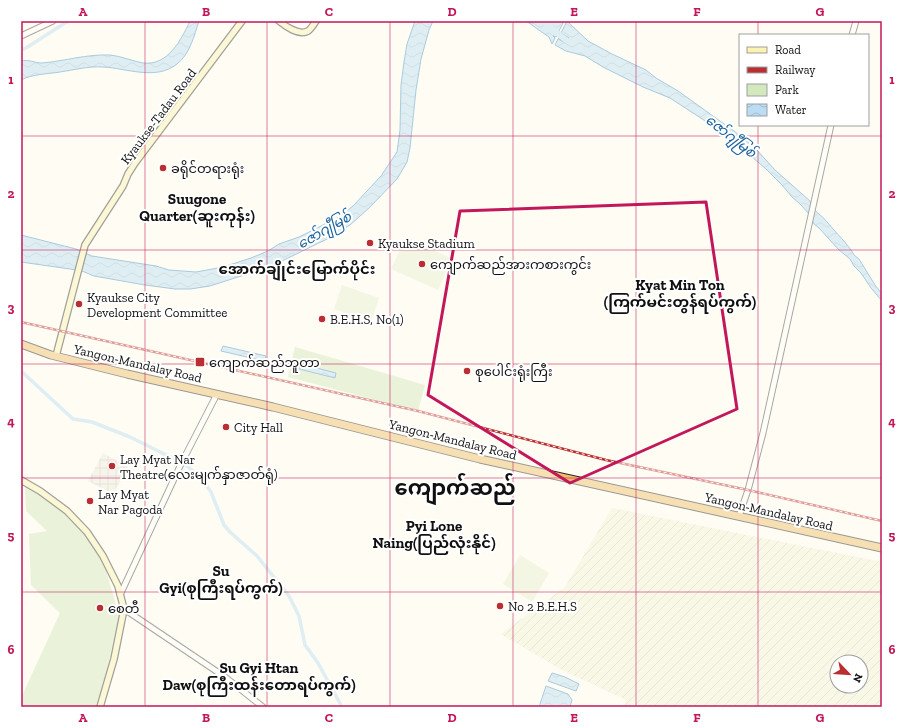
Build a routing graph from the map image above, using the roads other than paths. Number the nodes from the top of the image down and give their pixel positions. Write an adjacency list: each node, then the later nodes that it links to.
1 (53, 21): 7 (street)
2 (242, 21): 10 (main road, Kyaukse-Tadau Road)
3 (279, 21): 4 (main road)
4 (316, 21)
5 (856, 21): 6 (street)
6 (852, 34)
7 (21, 36)
8 (831, 126): 13 (street)
9 (21, 344): 10 (highway, Yangon-Mandalay Road)
10 (56, 356): 11 (highway, Yangon-Mandalay Road)
11 (217, 394): 13 (highway, Yangon-Mandalay Road); 15 (street)
12 (21, 480): 15 (main road)
13 (739, 516): 14 (highway, Yangon-Mandalay Road)
14 (882, 548)
15 (120, 595): 16 (main road)
16 (124, 609): 17 (main road); 18 (street)
17 (100, 707)
18 (262, 707)

